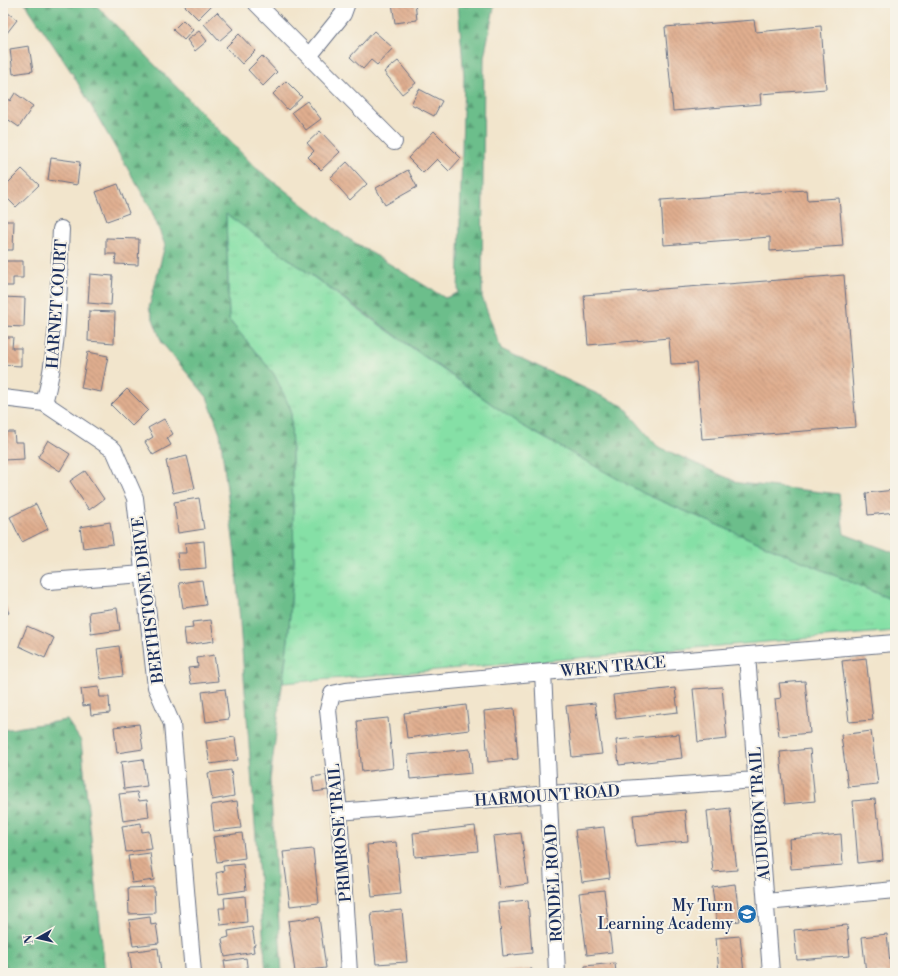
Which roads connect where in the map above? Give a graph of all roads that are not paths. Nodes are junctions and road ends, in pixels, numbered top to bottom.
1 (256, 3) edge
2 (347, 3) edge
3 (309, 56) junction
4 (394, 142) dead end
5 (61, 229) dead end
6 (3, 398) edge
7 (44, 403) junction
8 (144, 574) junction
9 (49, 581) dead end
10 (895, 646) edge
11 (747, 655) junction
12 (543, 672) junction
13 (332, 694) joint
14 (756, 780) junction
15 (549, 794) junction
16 (338, 812) junction
17 (895, 890) edge
18 (766, 902) junction
19 (192, 973) edge
20 (349, 973) edge
21 (557, 973) edge
22 (771, 973) edge

1 - 3 street
2 - 3 street
3 - 4 street
5 - 7 street, HARNET COURT
6 - 7 street, BERTHSTONE DRIVE
7 - 8 street, BERTHSTONE DRIVE
8 - 9 street
8 - 19 street, BERTHSTONE DRIVE
10 - 11 street, WREN TRACE
11 - 12 street, WREN TRACE
11 - 14 street, AUDUBON TRAIL
12 - 13 street, WREN TRACE
12 - 15 street, RONDEL ROAD
13 - 16 street, PRIMROSE TRAIL
14 - 15 street, HARMOUNT ROAD
14 - 18 street, AUDUBON TRAIL
15 - 16 street, HARMOUNT ROAD
15 - 21 street, RONDEL ROAD
16 - 20 street, PRIMROSE TRAIL
17 - 18 street
18 - 22 street, AUDUBON TRAIL

